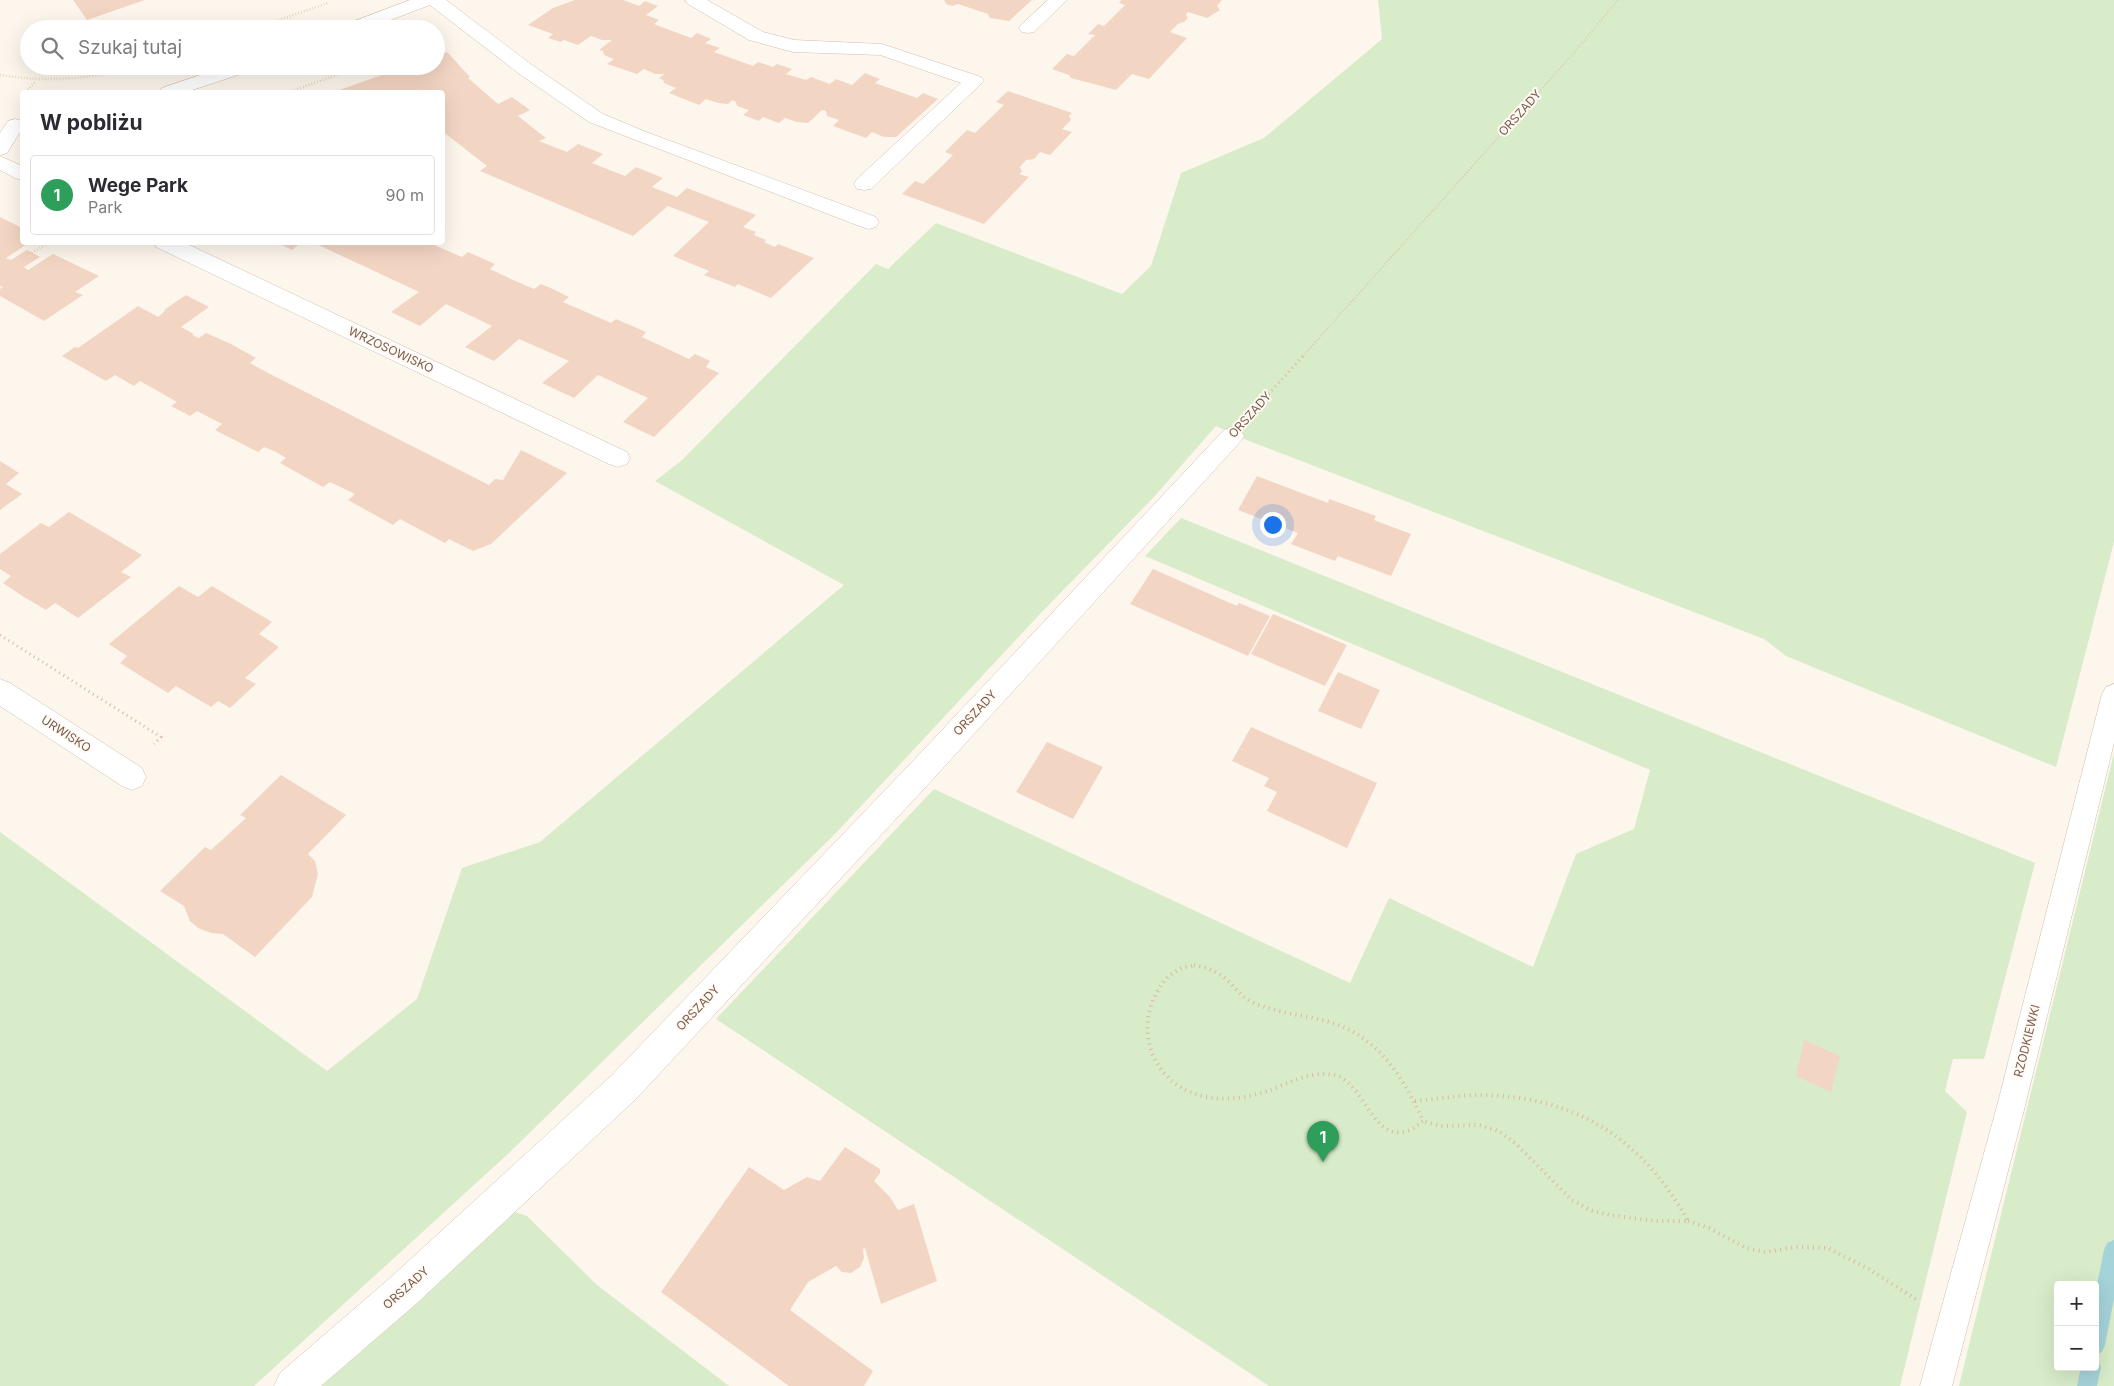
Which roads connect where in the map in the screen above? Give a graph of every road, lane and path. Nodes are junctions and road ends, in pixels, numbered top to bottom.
1 (336, 0) edge
2 (426, 0) edge
3 (436, 0) edge
4 (694, 0) edge
5 (1058, 0) edge
6 (1618, 0) edge
7 (279, 20) edge
8 (374, 20) edge
9 (1028, 28) dead end
10 (0, 75) edge
11 (100, 75) edge
12 (219, 75) edge
13 (337, 75) edge
14 (36, 80) junction
15 (28, 90) edge
16 (175, 90) edge
17 (295, 90) edge
18 (13, 124) edge
19 (0, 149) edge
20 (0, 162) edge
21 (20, 173) edge
22 (864, 184) dead end
23 (869, 222) dead end
24 (45, 245) edge
25 (170, 245) edge
26 (32, 253) dead end
27 (1232, 436) joint
28 (618, 458) dead end
29 (0, 691) edge
30 (2114, 694) edge
31 (132, 777) dead end
32 (1415, 1101) junction
33 (1423, 1121) junction
34 (1688, 1221) junction
35 (1953, 1323) junction
36 (293, 1386) edge
37 (1936, 1386) edge

1 - 7 path
2 - 8 street
3 - 23 street
4 - 22 street
5 - 9 street
6 - 27 path, ORSZADY
10 - 14 path
11 - 14 path
12 - 16 street
13 - 17 path
14 - 15 path
18 - 19 street
20 - 21 street
24 - 26 path
25 - 28 street, WRZOSOWISKO
27 - 36 street, ORSZADY
29 - 31 street, URWISKO
30 - 35 lane, RZODKIEWKI
32 - 33 path
32 - 33 path
32 - 34 path
33 - 34 path
34 - 35 path
35 - 37 lane, RZODKIEWKI

